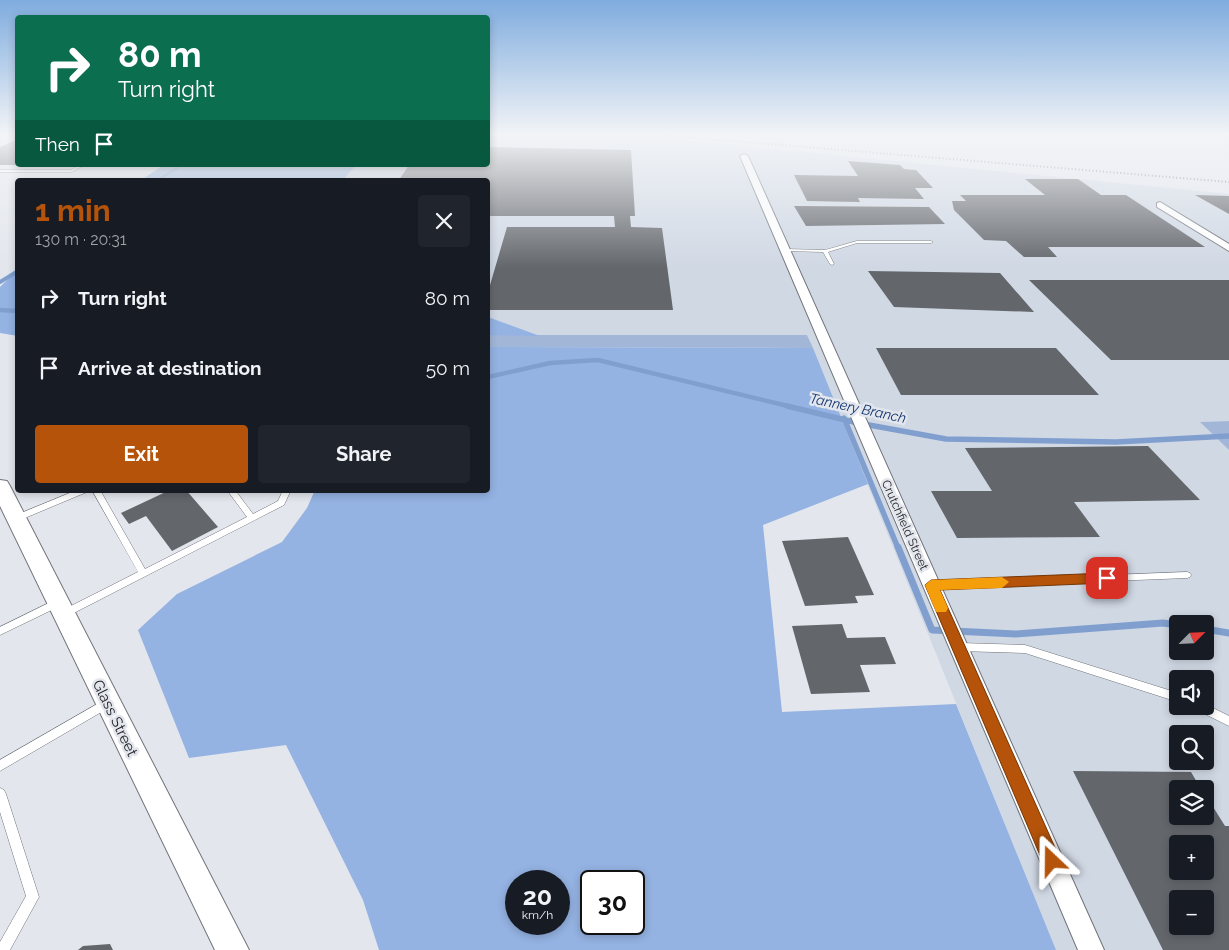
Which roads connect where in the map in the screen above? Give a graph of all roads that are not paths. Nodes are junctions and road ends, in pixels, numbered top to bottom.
1 (754, 179) edge
2 (1160, 205) dead end
3 (931, 242) dead end
4 (1229, 248) edge
5 (785, 250) junction
6 (825, 251) junction
7 (832, 264) dead end
8 (69, 493) edge
9 (98, 493) edge
10 (233, 493) edge
11 (286, 493) edge
12 (7, 505) edge
13 (252, 518) junction
14 (143, 574) junction
15 (1187, 575) dead end
16 (931, 585) junction
17 (61, 608) junction
18 (0, 631) edge
19 (958, 646) junction
20 (1169, 695) edge
21 (107, 704) junction
22 (1214, 714) edge
23 (1229, 721) edge
24 (0, 766) edge
25 (0, 794) edge
26 (3, 950) edge
27 (232, 950) edge
28 (1091, 950) edge

1 - 5 street, Crutchfield Street
2 - 4 street
3 - 6 lane
5 - 6 lane
5 - 16 street, Crutchfield Street
6 - 7 lane
8 - 12 lane
9 - 14 lane
10 - 13 lane
11 - 13 lane
12 - 17 street, Glass Street
13 - 14 lane
14 - 17 lane
15 - 16 lane
16 - 19 street, Crutchfield Street
17 - 18 lane
17 - 21 street, Glass Street
19 - 20 lane
19 - 28 street, Crutchfield Street
21 - 24 lane
21 - 27 street, Glass Street
22 - 23 lane
25 - 26 lane

